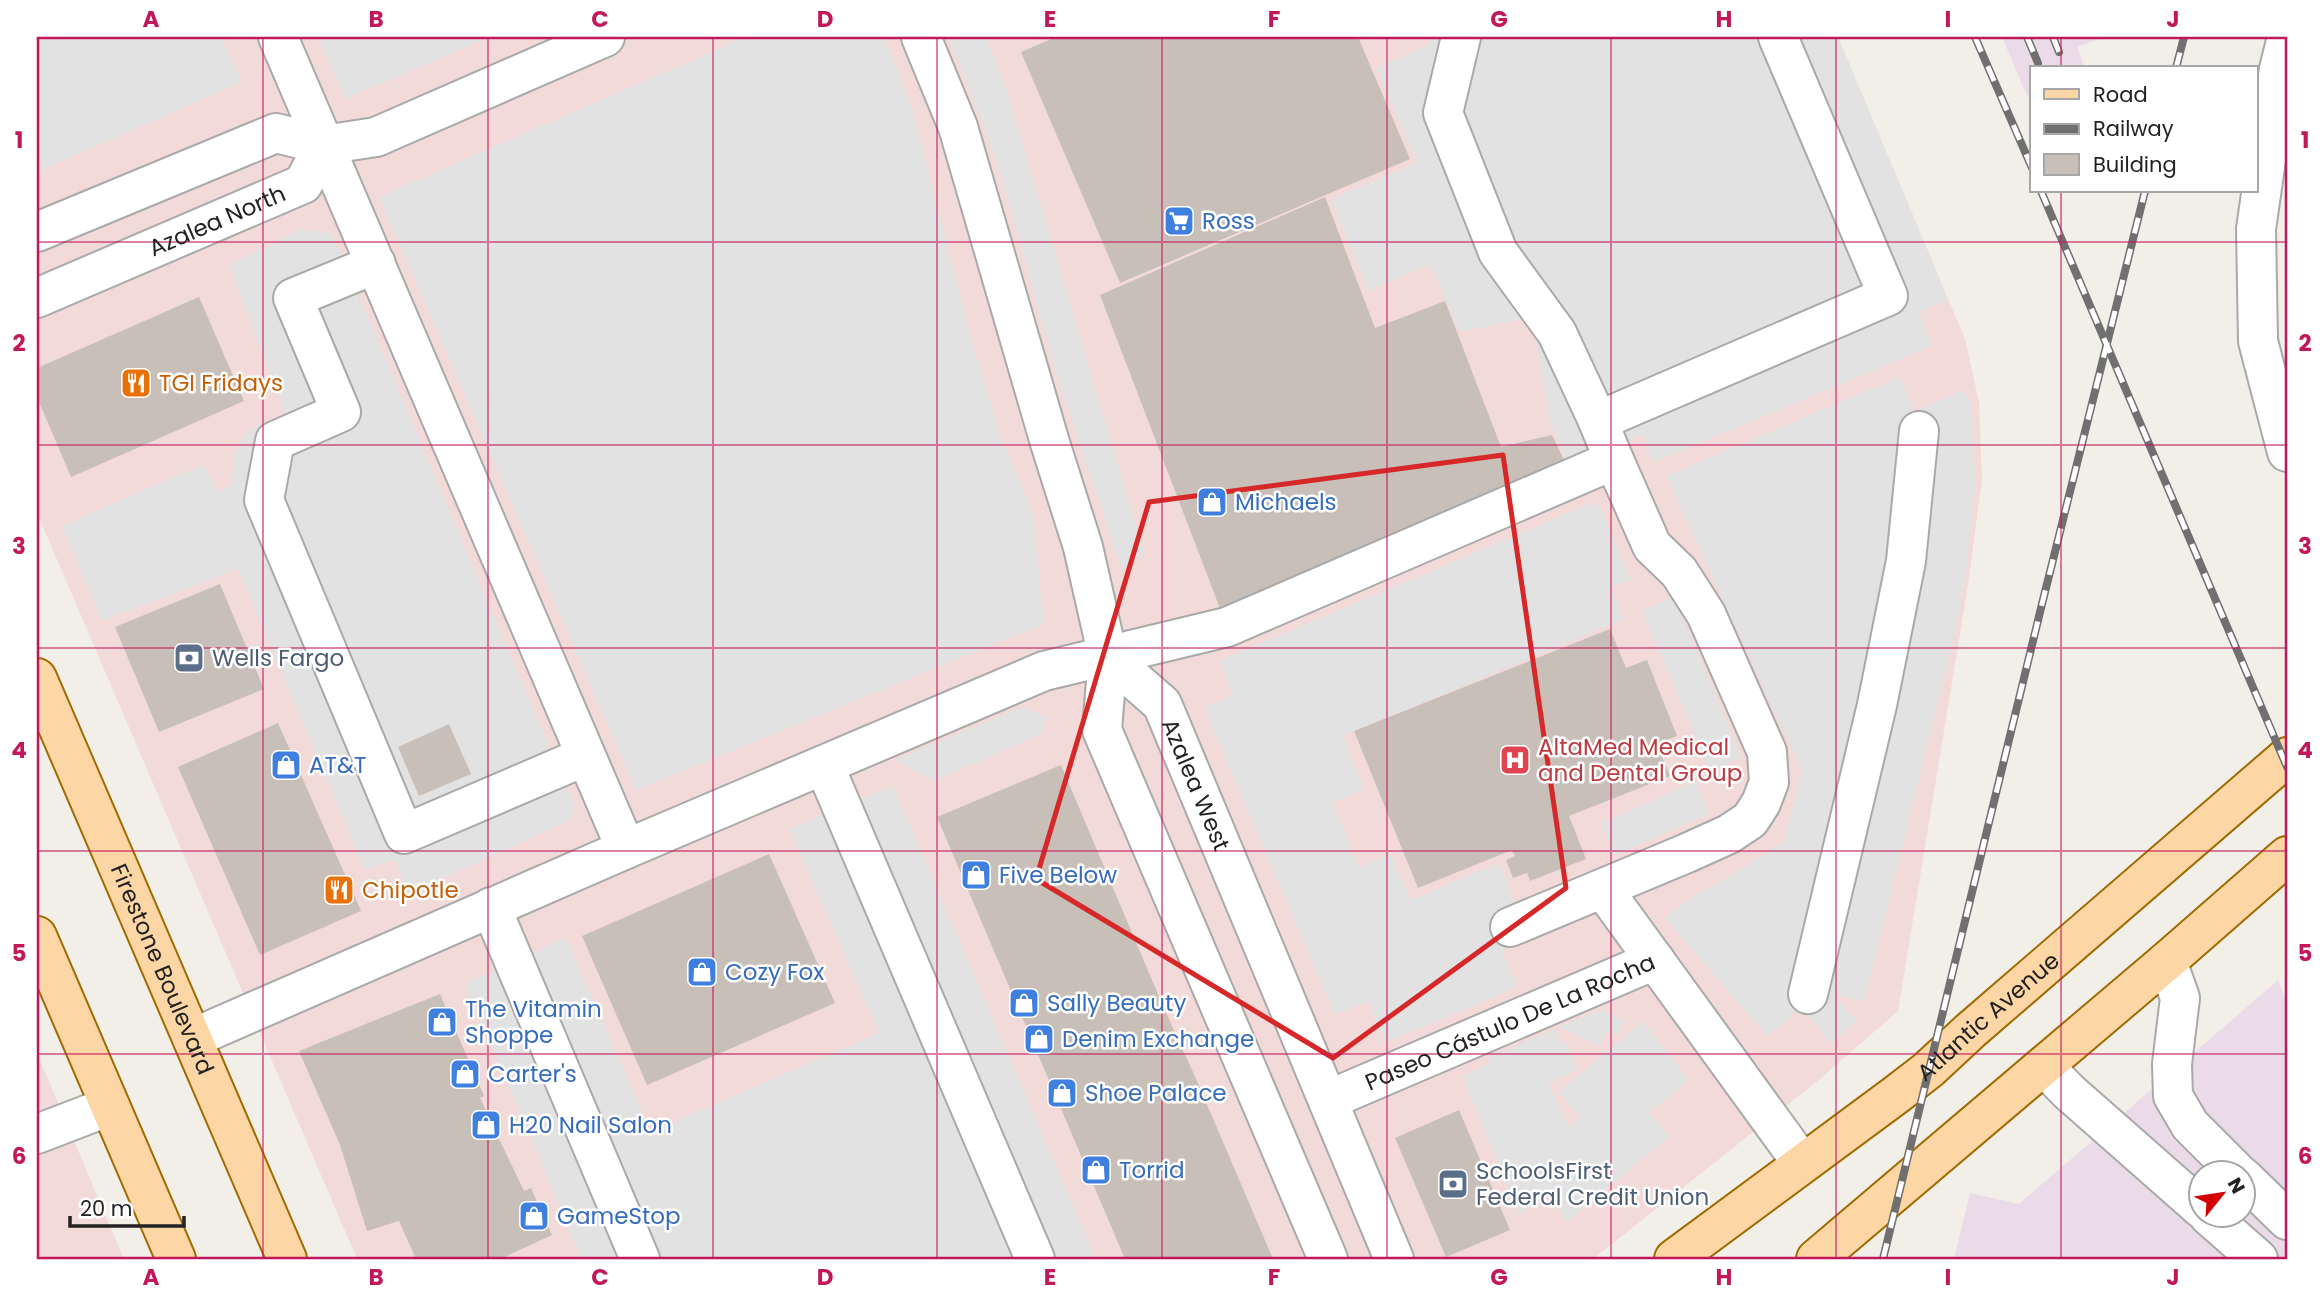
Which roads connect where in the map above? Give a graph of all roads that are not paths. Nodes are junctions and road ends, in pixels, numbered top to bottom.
1 (278, 37) edge
2 (605, 37) edge
3 (921, 37) edge
4 (1461, 37) edge
5 (1778, 37) edge
6 (2287, 37) edge
7 (324, 145) junction
8 (37, 232) edge
9 (376, 264) junction
10 (37, 298) edge
11 (2276, 364) edge
12 (1598, 421) junction
13 (1919, 431) dead end
14 (2287, 452) edge
15 (1614, 460) junction
16 (1108, 657) junction
17 (37, 678) edge
18 (586, 756) junction
19 (2287, 757) edge
20 (824, 765) junction
21 (626, 849) junction
22 (2287, 856) edge
23 (1603, 890) junction
24 (491, 907) junction
25 (1510, 927) dead end
26 (37, 936) edge
27 (1655, 960) junction
28 (2167, 961) junction
29 (1808, 994) dead end
30 (192, 1038) junction
31 (2044, 1066) junction
32 (1328, 1100) junction
33 (110, 1106) junction
34 (37, 1134) edge
35 (2225, 1160) edge
36 (1802, 1163) junction
37 (2258, 1192) edge
38 (2188, 1197) edge
39 (2287, 1220) edge
40 (2225, 1230) edge
41 (176, 1259) edge
42 (287, 1259) edge
43 (640, 1259) edge
44 (1035, 1259) edge
45 (1328, 1259) edge
46 (1394, 1259) edge
47 (1674, 1259) edge
48 (1816, 1259) edge
49 (2258, 1259) edge

1 - 7 street
2 - 7 street
3 - 16 street
4 - 12 street
5 - 12 street
6 - 11 street
7 - 8 street
7 - 9 street
7 - 10 street, Azalea North
9 - 18 street
9 - 18 street
11 - 14 street
12 - 15 street
13 - 29 street
15 - 16 street
15 - 23 street
16 - 20 street
16 - 32 street, Azalea West
16 - 45 street
17 - 30 main road, Firestone Boulevard
18 - 21 street
19 - 36 main road, Atlantic Avenue
20 - 21 street
20 - 44 street
21 - 24 street
22 - 28 main road
23 - 25 street
23 - 27 street
24 - 30 street
24 - 43 street
26 - 33 main road
27 - 32 street, Paseo Cástulo De La Rocha
27 - 36 street, Paseo Cástulo De La Rocha
28 - 31 main road
28 - 35 street
30 - 42 main road, Firestone Boulevard
31 - 38 street
31 - 48 main road
32 - 46 street, Azalea West
33 - 34 street
33 - 41 main road
36 - 47 main road, Atlantic Avenue
37 - 39 street
40 - 49 street

